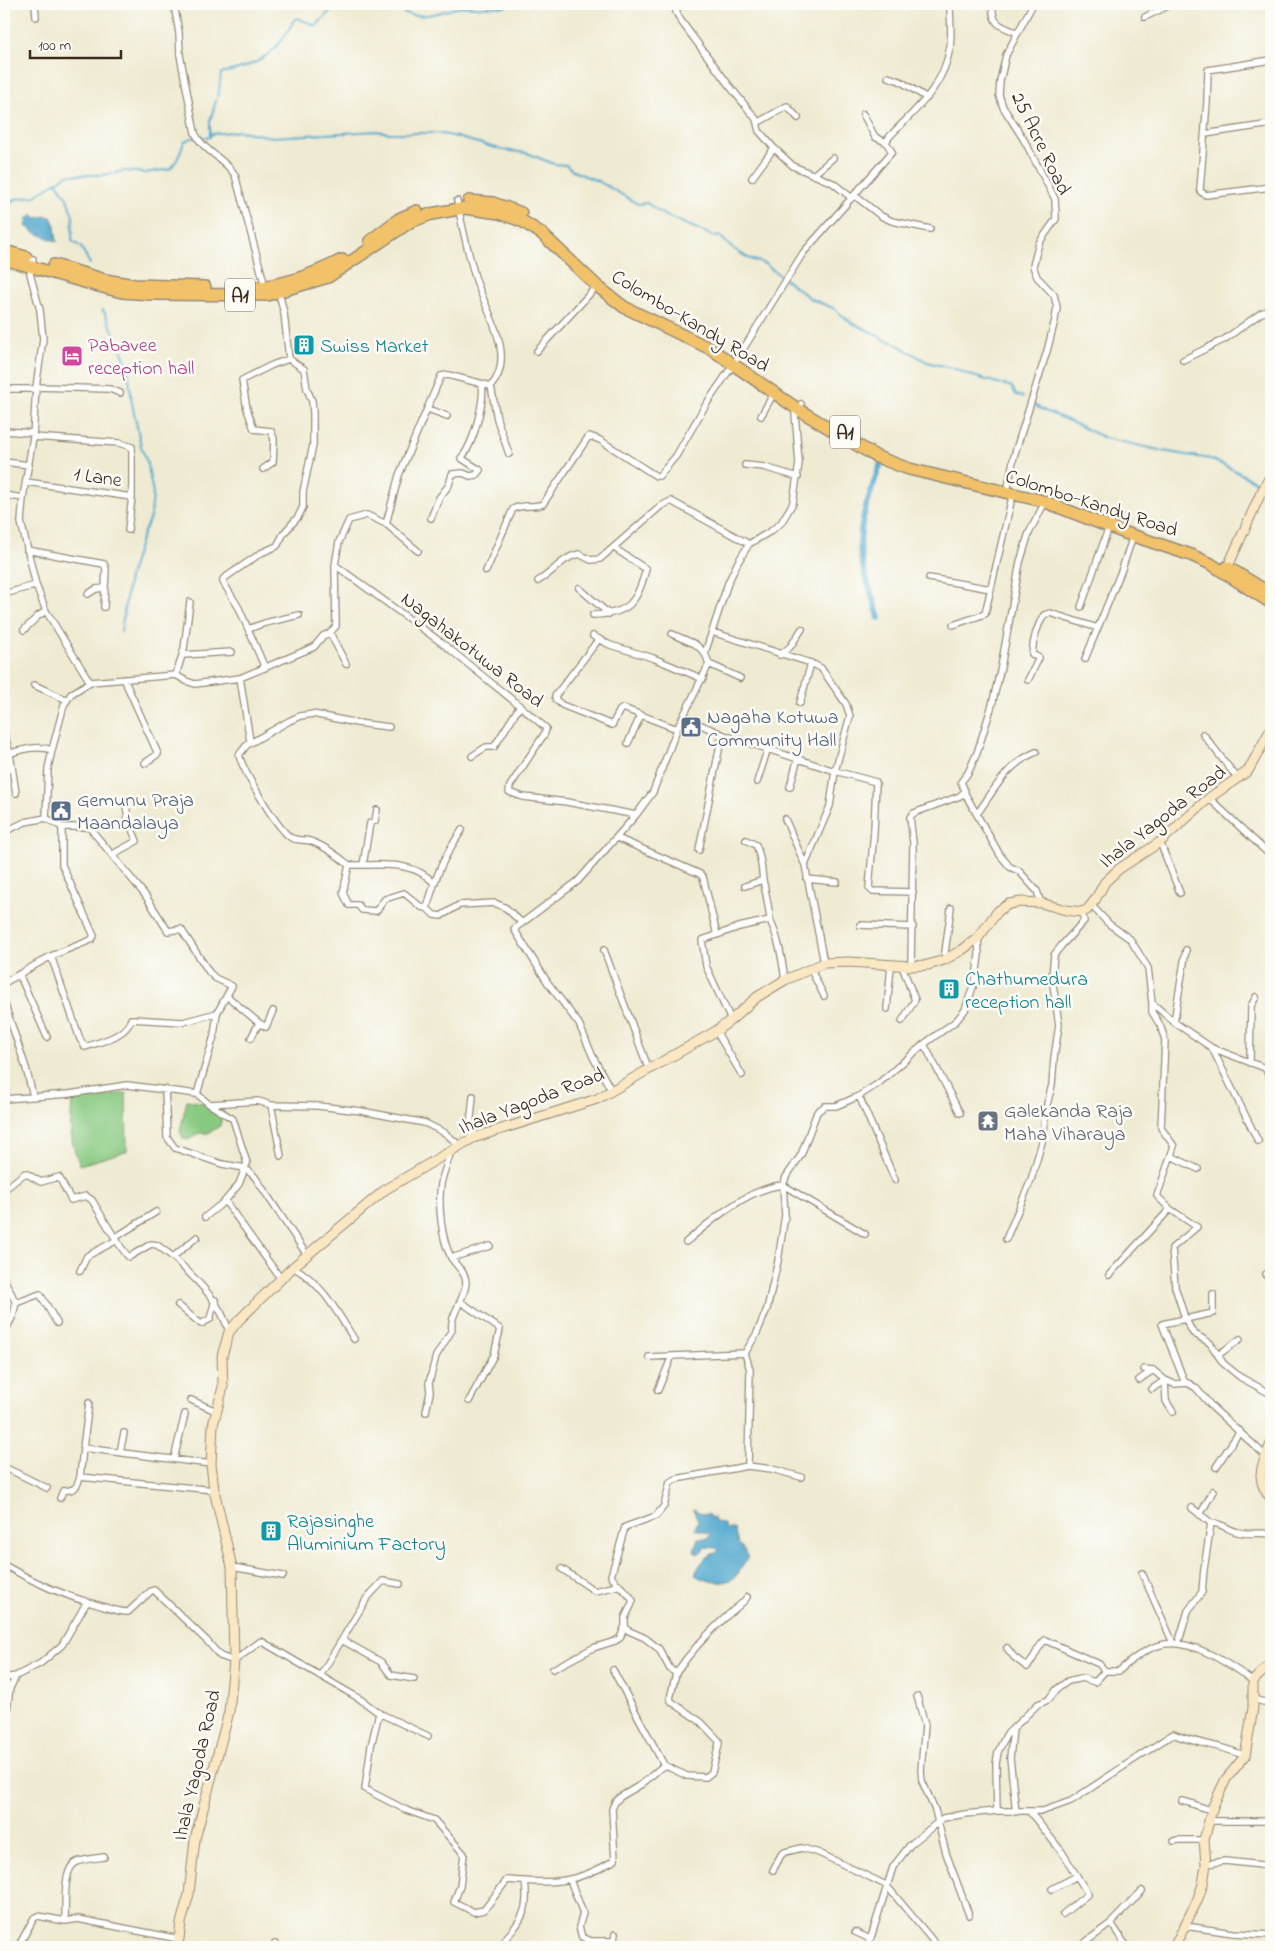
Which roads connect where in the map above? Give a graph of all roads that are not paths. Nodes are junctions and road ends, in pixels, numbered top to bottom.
1 (35, 4) edge
2 (174, 4) edge
3 (678, 4) edge
4 (950, 4) edge
5 (993, 4) edge
6 (1033, 4) edge
7 (1172, 4) edge
8 (36, 17) dead end
9 (1146, 17) dead end
10 (1018, 33) junction
11 (1271, 60) edge
12 (888, 77) dead end
13 (927, 98) junction
14 (863, 114) dead end
15 (798, 118) dead end
16 (757, 123) junction
17 (1271, 124) edge
18 (1204, 134) junction
19 (886, 142) junction
20 (774, 148) junction
21 (834, 158) dead end
22 (813, 175) junction
23 (752, 178) dead end
24 (1271, 187) edge
25 (853, 196) junction
26 (458, 205) junction
27 (930, 229) dead end
28 (4, 251) edge
29 (4, 259) edge
30 (32, 262) junction
31 (597, 286) junction
32 (266, 291) junction
33 (279, 293) junction
34 (1271, 310) edge
35 (537, 351) dead end
36 (289, 359) junction
37 (1183, 360) dead end
38 (735, 362) junction
39 (482, 384) junction
40 (491, 386) junction
41 (36, 388) junction
42 (4, 389) edge
43 (120, 393) dead end
44 (774, 393) junction
45 (799, 406) junction
46 (428, 409) junction
47 (447, 416) dead end
48 (761, 416) dead end
49 (4, 432) edge
50 (33, 435) junction
51 (509, 454) dead end
52 (4, 462) edge
53 (745, 464) dead end
54 (29, 465) junction
55 (263, 469) dead end
56 (798, 476) junction
57 (1270, 477) edge
58 (26, 482) junction
59 (1009, 491) junction
60 (4, 495) edge
61 (132, 497) junction
62 (23, 498) junction
63 (1045, 502) junction
64 (431, 518) dead end
65 (386, 524) junction
66 (1110, 524) junction
67 (128, 530) dead end
68 (1133, 536) junction
69 (749, 544) junction
70 (614, 548) junction
71 (27, 550) junction
72 (418, 551) dead end
73 (335, 566) junction
74 (1226, 570) junction
75 (486, 571) dead end
76 (929, 578) dead end
77 (538, 581) dead end
78 (36, 585) junction
79 (104, 588) junction
80 (579, 588) dead end
81 (991, 590) junction
82 (4, 594) edge
83 (88, 594) dead end
84 (1271, 594) edge
85 (190, 602) dead end
86 (1271, 603) edge
87 (104, 607) dead end
88 (1081, 608) dead end
89 (46, 611) junction
90 (609, 614) junction
91 (299, 615) dead end
92 (593, 615) dead end
93 (954, 626) dead end
94 (1098, 628) junction
95 (248, 629) junction
96 (802, 629) dead end
97 (24, 630) dead end
98 (712, 632) junction
99 (330, 633) junction
100 (672, 634) dead end
101 (593, 636) dead end
102 (600, 639) junction
103 (232, 652) dead end
104 (705, 653) junction
105 (780, 654) junction
106 (182, 655) junction
107 (1085, 659) dead end
108 (811, 663) junction
109 (346, 664) dead end
110 (709, 664) junction
111 (265, 668) junction
112 (176, 675) junction
113 (240, 678) junction
114 (740, 678) dead end
115 (124, 679) junction
116 (703, 679) junction
117 (1028, 680) dead end
118 (90, 682) junction
119 (34, 685) dead end
120 (67, 700) junction
121 (800, 702) dead end
122 (520, 706) junction
123 (641, 715) junction
124 (683, 717) junction
125 (389, 727) dead end
126 (677, 729) junction
127 (1271, 729) edge
128 (4, 733) edge
129 (1203, 734) dead end
130 (724, 735) junction
131 (628, 743) dead end
132 (247, 745) junction
133 (768, 748) junction
134 (52, 750) junction
135 (1036, 752) dead end
136 (7, 754) edge
137 (472, 756) dead end
138 (798, 758) junction
139 (145, 763) dead end
140 (835, 771) junction
141 (1238, 778) junction
142 (757, 782) dead end
143 (790, 787) dead end
144 (964, 792) junction
145 (16, 793) dead end
146 (1208, 798) junction
147 (126, 804) dead end
148 (377, 810) dead end
149 (977, 814) junction
150 (636, 815) junction
151 (46, 818) junction
152 (785, 819) dead end
153 (62, 827) junction
154 (462, 830) dead end
155 (4, 832) edge
156 (617, 838) junction
157 (746, 840) dead end
158 (1160, 842) junction
159 (699, 850) dead end
160 (113, 854) junction
161 (1271, 856) edge
162 (349, 864) junction
163 (363, 865) junction
164 (805, 865) junction
165 (807, 879) junction
166 (764, 880) junction
167 (837, 882) dead end
168 (434, 883) junction
169 (745, 886) dead end
170 (913, 892) junction
171 (1180, 893) dead end
172 (1041, 903) junction
173 (1091, 905) junction
174 (427, 908) junction
175 (951, 908) dead end
176 (1082, 912) junction
177 (770, 920) junction
178 (521, 922) junction
179 (860, 925) dead end
180 (913, 927) junction
181 (717, 936) junction
182 (978, 938) junction
183 (604, 950) dead end
184 (1186, 950) dead end
185 (51, 956) junction
186 (944, 960) junction
187 (824, 963) junction
188 (891, 966) junction
189 (907, 966) junction
190 (811, 970) junction
191 (19, 974) junction
192 (785, 980) junction
193 (4, 983) edge
194 (227, 996) junction
195 (824, 996) dead end
196 (1256, 997) dead end
197 (4, 1002) edge
198 (1152, 1003) junction
199 (887, 1009) dead end
200 (273, 1010) dead end
201 (217, 1013) junction
202 (731, 1020) junction
203 (902, 1021) dead end
204 (1174, 1022) junction
205 (259, 1023) junction
206 (716, 1031) junction
207 (48, 1037) dead end
208 (250, 1038) dead end
209 (924, 1044) junction
210 (1212, 1048) junction
211 (1250, 1063) junction
212 (649, 1070) junction
213 (742, 1075) dead end
214 (1271, 1079) edge
215 (165, 1089) junction
216 (611, 1090) junction
217 (197, 1094) junction
218 (33, 1096) junction
219 (474, 1096) dead end
220 (859, 1096) junction
221 (4, 1099) edge
222 (209, 1104) junction
223 (271, 1105) junction
224 (960, 1113) dead end
225 (473, 1138) junction
226 (1258, 1141) dead end
227 (455, 1148) junction
228 (281, 1156) dead end
229 (1171, 1156) junction
230 (245, 1168) junction
231 (1198, 1169) dead end
232 (895, 1180) dead end
233 (783, 1185) junction
234 (4, 1190) edge
235 (225, 1201) junction
236 (1170, 1209) junction
237 (156, 1212) dead end
238 (205, 1217) dead end
239 (865, 1234) dead end
240 (198, 1237) dead end
241 (116, 1239) junction
242 (1006, 1239) dead end
243 (686, 1242) dead end
244 (490, 1246) dead end
245 (307, 1255) junction
246 (173, 1257) junction
247 (451, 1258) junction
248 (293, 1267) junction
249 (80, 1271) dead end
250 (1266, 1274) dead end
251 (1109, 1275) dead end
252 (4, 1279) edge
253 (281, 1279) junction
254 (1271, 1284) edge
255 (1212, 1294) dead end
256 (215, 1300) junction
257 (462, 1302) junction
258 (16, 1304) junction
259 (178, 1305) dead end
260 (1185, 1318) junction
261 (57, 1323) dead end
262 (6, 1329) dead end
263 (230, 1332) junction
264 (354, 1339) dead end
265 (1240, 1339) dead end
266 (745, 1353) junction
267 (1218, 1355) junction
268 (672, 1356) junction
269 (649, 1357) dead end
270 (1144, 1369) dead end
271 (1153, 1370) junction
272 (1139, 1380) dead end
273 (1165, 1380) junction
274 (1185, 1383) junction
275 (1152, 1388) dead end
276 (658, 1390) dead end
277 (1271, 1394) edge
278 (191, 1400) dead end
279 (468, 1401) dead end
280 (89, 1403) dead end
281 (216, 1411) junction
282 (426, 1412) dead end
283 (1173, 1412) dead end
284 (184, 1414) dead end
285 (1240, 1431) junction
286 (124, 1433) dead end
287 (1271, 1444) edge
288 (84, 1448) junction
289 (120, 1452) junction
290 (1269, 1457) edge
291 (174, 1459) junction
292 (211, 1464) junction
293 (748, 1466) junction
294 (4, 1467) edge
295 (1216, 1467) dead end
296 (802, 1476) dead end
297 (80, 1477) junction
298 (47, 1488) dead end
299 (214, 1490) junction
300 (1213, 1492) dead end
301 (60, 1498) dead end
302 (1271, 1498) edge
303 (1192, 1508) dead end
304 (1200, 1514) junction
305 (1211, 1523) junction
306 (1271, 1534) edge
307 (4, 1565) edge
308 (232, 1567) junction
309 (562, 1569) dead end
310 (1142, 1572) dead end
311 (283, 1576) dead end
312 (400, 1584) dead end
313 (617, 1586) junction
314 (747, 1597) dead end
315 (87, 1602) junction
316 (625, 1626) junction
317 (342, 1640) junction
318 (1176, 1643) junction
319 (1006, 1648) dead end
320 (234, 1661) junction
321 (1271, 1663) edge
322 (553, 1668) dead end
323 (613, 1670) dead end
324 (1105, 1670) junction
325 (676, 1673) junction
326 (16, 1676) junction
327 (320, 1676) junction
328 (4, 1678) edge
329 (414, 1679) dead end
330 (1253, 1681) junction
331 (917, 1696) dead end
332 (1253, 1699) junction
333 (1271, 1704) edge
334 (379, 1713) junction
335 (1013, 1729) junction
336 (4, 1732) edge
337 (428, 1736) dead end
338 (1245, 1756) junction
339 (664, 1765) junction
340 (1182, 1801) dead end
341 (1212, 1810) junction
342 (996, 1811) junction
343 (1016, 1812) junction
344 (1030, 1812) junction
345 (939, 1821) junction
346 (1209, 1821) junction
347 (1271, 1821) edge
348 (1204, 1840) junction
349 (1174, 1842) dead end
350 (104, 1857) dead end
351 (1206, 1864) junction
352 (1271, 1866) edge
353 (773, 1870) dead end
354 (1076, 1876) junction
355 (570, 1880) junction
356 (525, 1882) junction
357 (886, 1885) junction
358 (1052, 1889) dead end
359 (1142, 1891) dead end
360 (1063, 1914) dead end
361 (969, 1915) dead end
362 (65, 1921) junction
363 (1111, 1923) junction
364 (1186, 1926) junction
365 (855, 1932) dead end
366 (615, 1934) dead end
367 (1271, 1936) edge
368 (870, 1939) junction
369 (180, 1943) edge
370 (613, 1944) edge
371 (18, 1947) edge
372 (501, 1947) edge
373 (868, 1947) edge
374 (938, 1947) edge
375 (1083, 1947) edge
376 (1127, 1947) edge
377 (1174, 1947) edge

1 - 8 street
2 - 32 street
3 - 16 street
4 - 13 street
5 - 10 street
6 - 10 street, 25 Acre Road
7 - 9 street
10 - 59 street, 25 Acre Road
11 - 18 street
12 - 13 street
13 - 19 street
14 - 19 street
15 - 16 street
16 - 20 street
17 - 18 street
18 - 24 street
19 - 25 street
20 - 22 street
20 - 23 street
21 - 22 street
22 - 25 street
25 - 27 street
25 - 38 street
26 - 31 highway, Colombo-Kandy Road / A1
26 - 32 highway, Colombo-Kandy Road / A1
26 - 33 highway, Colombo-Kandy Road / A1
26 - 38 highway, Colombo-Kandy Road / A1
26 - 40 street
28 - 30 highway, Colombo-Kandy Road / A1
29 - 30 highway, Colombo-Kandy Road / A1
30 - 32 highway, Colombo-Kandy Road / A1
30 - 41 street
31 - 35 street
31 - 38 highway, Colombo-Kandy Road / A1
32 - 33 highway, Colombo-Kandy Road / A1
33 - 36 street
34 - 37 street
36 - 55 street
36 - 95 street
38 - 44 highway, Colombo-Kandy Road / A1
38 - 45 highway, Colombo-Kandy Road / A1
38 - 75 street
39 - 40 street
39 - 46 street
39 - 64 street
40 - 51 street
41 - 42 street
41 - 43 street
41 - 50 street
44 - 45 highway, Colombo-Kandy Road / A1
44 - 48 street
45 - 56 street
45 - 59 highway, Colombo-Kandy Road / A1
46 - 47 street
46 - 65 street
49 - 50 street
50 - 54 street
50 - 61 street
52 - 54 street
53 - 56 street
54 - 58 street
56 - 69 street
57 - 74 street
58 - 61 street, 1 Lane
58 - 62 street
59 - 63 highway, Colombo-Kandy Road / A1
59 - 66 highway, Colombo-Kandy Road / A1
59 - 81 street, 25 Acre Road
60 - 62 street
61 - 67 street, 1 Lane
62 - 71 street
63 - 66 highway, Colombo-Kandy Road / A1
63 - 144 street
65 - 72 street
65 - 73 street
66 - 68 highway, Colombo-Kandy Road / A1
66 - 74 highway, Colombo-Kandy Road / A1
66 - 88 street
68 - 74 highway, Colombo-Kandy Road / A1
68 - 94 street
69 - 70 street
69 - 98 street
70 - 77 street
70 - 90 street
71 - 78 street
71 - 79 street
73 - 99 street
73 - 122 street, Nagahakotuwa Road
74 - 84 highway, Colombo-Kandy Road / A1
74 - 86 highway, Colombo-Kandy Road / A1
76 - 81 street
78 - 82 street
78 - 89 street
79 - 83 street
79 - 87 street
80 - 90 street
81 - 93 street, 25 Acre Road
85 - 106 street
89 - 97 street
89 - 118 street
90 - 92 street
91 - 95 street
94 - 107 street
94 - 117 street
95 - 111 street
96 - 105 street
98 - 104 street
98 - 105 street
99 - 109 street
99 - 111 street
100 - 104 street
101 - 102 street
102 - 116 street
102 - 123 street
103 - 106 street
104 - 110 street
105 - 108 street
106 - 112 street
108 - 121 street
108 - 140 street
110 - 114 street
110 - 116 street
111 - 113 street
112 - 113 street
112 - 115 street
113 - 132 street
115 - 118 street
115 - 139 street
116 - 124 street
118 - 120 street
119 - 120 street
120 - 134 street
122 - 137 street
122 - 150 street, Nagahakotuwa Road
123 - 126 street
123 - 131 street
124 - 126 street
124 - 130 street
125 - 132 street
126 - 150 street
127 - 141 street, Ihala Yagoda Road
128 - 136 street
129 - 141 street
130 - 133 street
130 - 159 street
132 - 162 street
133 - 138 street
133 - 142 street
134 - 136 street
134 - 151 street
135 - 149 street
136 - 145 street
138 - 140 street
138 - 143 street
140 - 164 street
140 - 170 street
141 - 146 street, Ihala Yagoda Road
144 - 149 street
144 - 170 street
146 - 158 street, Ihala Yagoda Road
146 - 161 street
147 - 160 street
148 - 163 street
149 - 172 street
150 - 156 street
151 - 153 street
151 - 155 street
152 - 164 street
153 - 160 street
153 - 185 street
154 - 168 street
156 - 178 street
156 - 181 street
157 - 166 street
158 - 171 street
158 - 173 street, Ihala Yagoda Road
160 - 194 street
162 - 163 street
162 - 174 street
163 - 168 street
164 - 165 street
165 - 167 street
165 - 187 street
166 - 169 street
166 - 177 street
168 - 174 street
170 - 180 street
172 - 176 street, Ihala Yagoda Road
172 - 182 street, Ihala Yagoda Road
173 - 176 street, Ihala Yagoda Road
173 - 198 street
174 - 178 street
175 - 186 street
176 - 242 street
177 - 181 street
177 - 192 street
178 - 216 street
179 - 180 street
180 - 189 street
181 - 202 street
182 - 186 street, Ihala Yagoda Road
182 - 209 street
183 - 212 street
184 - 204 street
185 - 191 street
185 - 201 street
186 - 189 street, Ihala Yagoda Road
187 - 188 street, Ihala Yagoda Road
187 - 190 street, Ihala Yagoda Road
188 - 189 street, Ihala Yagoda Road
188 - 199 street
189 - 203 street
190 - 192 street, Ihala Yagoda Road
190 - 195 street
191 - 193 street
191 - 207 street
192 - 202 street, Ihala Yagoda Road
194 - 201 street
194 - 205 street
196 - 211 street
197 - 218 street
198 - 204 street
198 - 229 street
200 - 205 street
201 - 217 street
202 - 206 street, Ihala Yagoda Road
204 - 210 street
205 - 208 street
206 - 212 street, Ihala Yagoda Road
206 - 213 street
209 - 220 street
209 - 224 street
210 - 211 street
210 - 226 street
211 - 214 street
212 - 216 street, Ihala Yagoda Road
215 - 217 street
215 - 218 street
215 - 230 street
216 - 225 street, Ihala Yagoda Road
217 - 222 street
218 - 221 street
219 - 225 street
220 - 232 street
220 - 233 street
222 - 223 street
222 - 230 street
223 - 227 street
223 - 228 street
225 - 227 street, Ihala Yagoda Road
227 - 245 street, Ihala Yagoda Road
227 - 247 street
229 - 231 street
229 - 236 street
230 - 235 street
230 - 245 street
233 - 239 street
233 - 243 street
233 - 266 street
234 - 241 street
235 - 238 street
235 - 253 street
236 - 251 street
236 - 260 street
237 - 241 street
240 - 246 street
241 - 246 street
241 - 249 street
244 - 247 street
245 - 248 street, Ihala Yagoda Road
246 - 256 street
247 - 257 street
248 - 253 street, Ihala Yagoda Road
248 - 264 street
250 - 254 street
252 - 258 street
253 - 263 street, Ihala Yagoda Road
255 - 260 street
256 - 259 street
256 - 263 street
257 - 279 street
257 - 282 street
258 - 261 street
258 - 262 street
260 - 267 street
260 - 274 street
263 - 281 street, Ihala Yagoda Road
265 - 267 street
266 - 268 street
266 - 293 street
267 - 277 street
268 - 269 street
268 - 276 street
270 - 271 street
271 - 272 street
271 - 273 street
273 - 274 street
273 - 275 street
273 - 283 street
274 - 285 street
278 - 281 street
280 - 288 street
281 - 292 street, Ihala Yagoda Road
284 - 291 street
285 - 290 street
285 - 295 street
286 - 289 street
287 - 290 street
288 - 289 street
288 - 297 street
289 - 291 street
290 - 302 street
291 - 292 street
292 - 299 street, Ihala Yagoda Road
293 - 296 street
293 - 313 street
294 - 298 street
297 - 299 street
297 - 301 street
299 - 308 street, Ihala Yagoda Road
300 - 304 street
303 - 304 street
304 - 305 street
305 - 306 street
305 - 318 street
307 - 315 street
308 - 311 street
308 - 320 street, Ihala Yagoda Road
309 - 313 street
310 - 318 street
312 - 317 street
313 - 316 street
314 - 325 street
315 - 320 street
315 - 326 street
316 - 322 street
316 - 325 street
317 - 327 street
317 - 329 street
318 - 324 street
318 - 330 street
319 - 324 street
320 - 327 street
320 - 369 street, Ihala Yagoda Road
321 - 330 street
323 - 339 street
324 - 335 street
325 - 339 street
326 - 328 street
326 - 336 street
327 - 334 street
330 - 332 street
331 - 345 street
332 - 333 street
332 - 338 street
334 - 337 street
334 - 356 street
335 - 342 street
335 - 343 street
338 - 341 street
338 - 344 street
339 - 355 street
340 - 341 street
341 - 346 street
342 - 343 street
342 - 345 street
343 - 344 street
344 - 354 street
345 - 357 street
345 - 361 street
346 - 347 street
346 - 348 street
348 - 349 street
348 - 351 street
350 - 362 street
351 - 352 street
351 - 364 street
353 - 357 street
354 - 358 street
354 - 360 street
355 - 356 street
355 - 370 street
356 - 372 street
357 - 368 street
357 - 374 street
359 - 363 street
362 - 369 street
362 - 371 street
363 - 375 street
363 - 376 street
364 - 367 street
364 - 377 street
365 - 368 street
366 - 370 street
368 - 373 street

